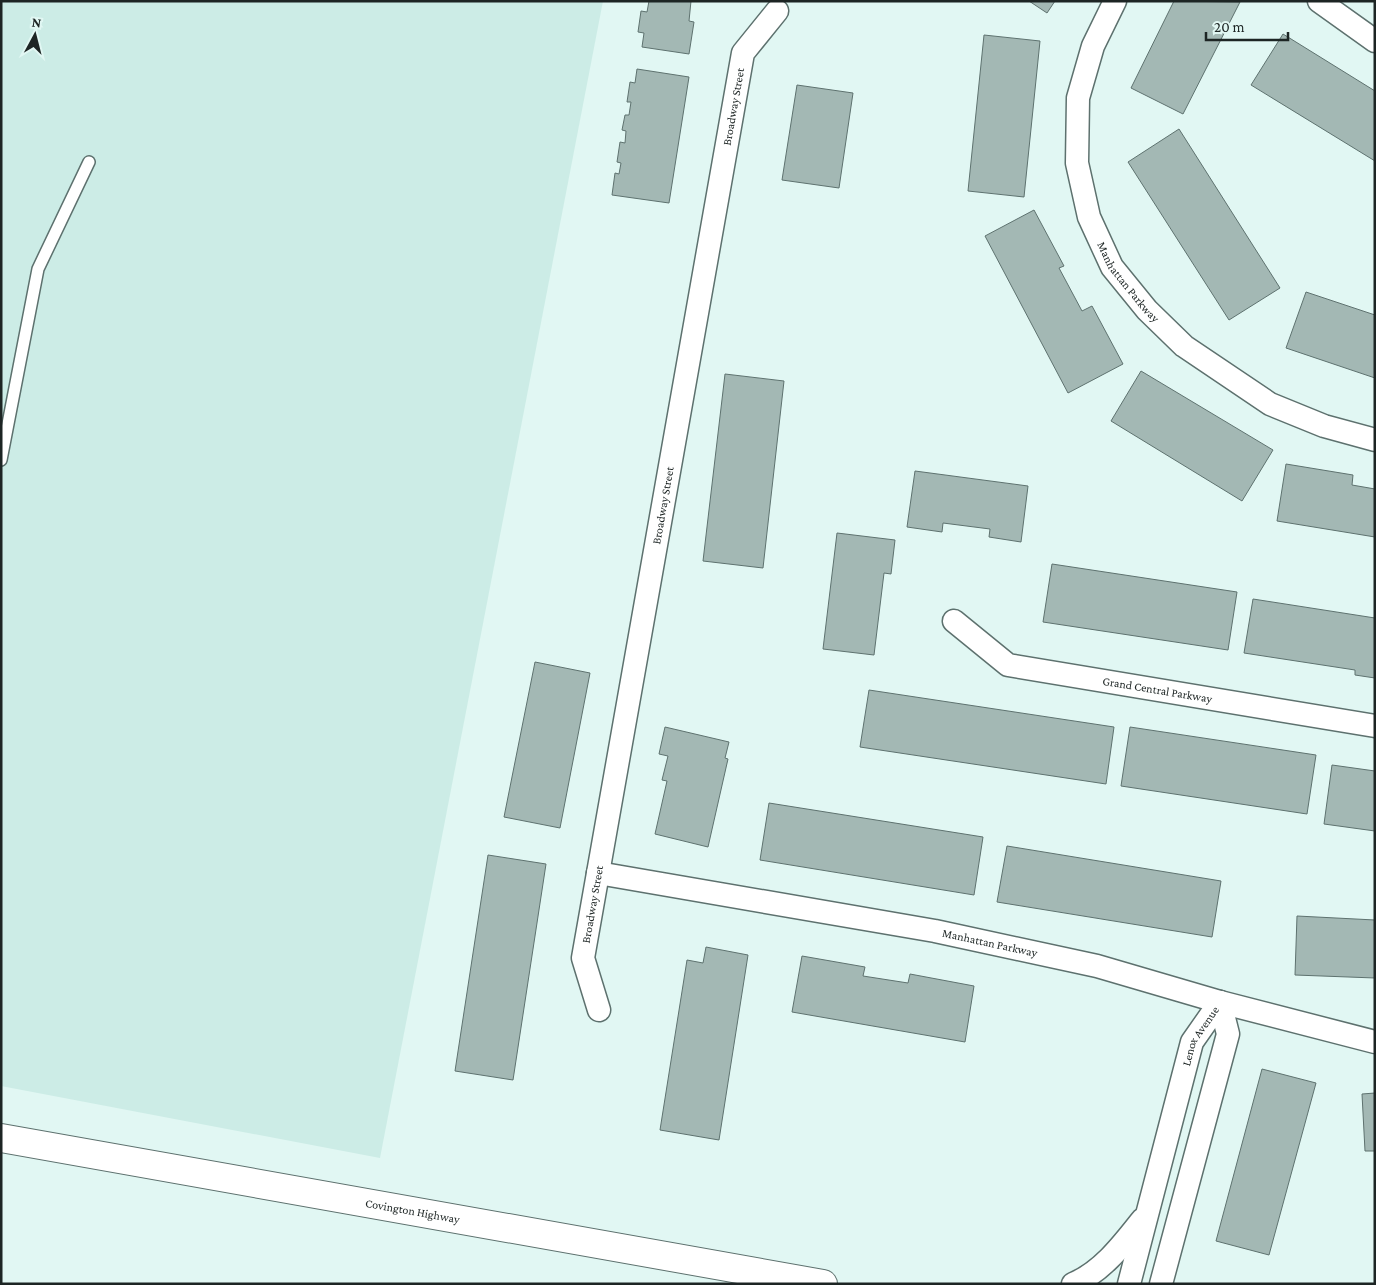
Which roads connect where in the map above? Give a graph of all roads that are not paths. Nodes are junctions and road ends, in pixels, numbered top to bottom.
1 (1115, 1) edge
2 (1320, 1) edge
3 (777, 10) dead end
4 (1375, 41) edge
5 (89, 162) dead end
6 (1375, 440) edge
7 (1, 460) edge
8 (954, 621) dead end
9 (1375, 726) edge
10 (598, 873) junction
11 (1220, 1002) junction
12 (599, 1010) dead end
13 (1375, 1042) edge
14 (1, 1138) edge
15 (1147, 1213) junction
16 (1167, 1259) junction
17 (795, 1281) edge
18 (823, 1284) edge
19 (1073, 1284) edge
20 (1129, 1284) edge
21 (1161, 1284) edge
22 (1171, 1284) edge

1 - 6 street, Manhattan Parkway
2 - 4 street
3 - 10 street, Broadway Street
5 - 7 lane
8 - 9 street, Grand Central Parkway
10 - 11 street, Manhattan Parkway
10 - 12 street, Broadway Street
11 - 13 street, Manhattan Parkway
11 - 15 street, Lenox Avenue
11 - 16 street, Lenox Avenue
14 - 17 main road, Covington Highway
15 - 19 street, Lenox Avenue
15 - 20 street, Lenox Avenue
16 - 21 street, Lenox Avenue
16 - 22 street, Lenox Avenue
17 - 18 main road, Covington Highway

